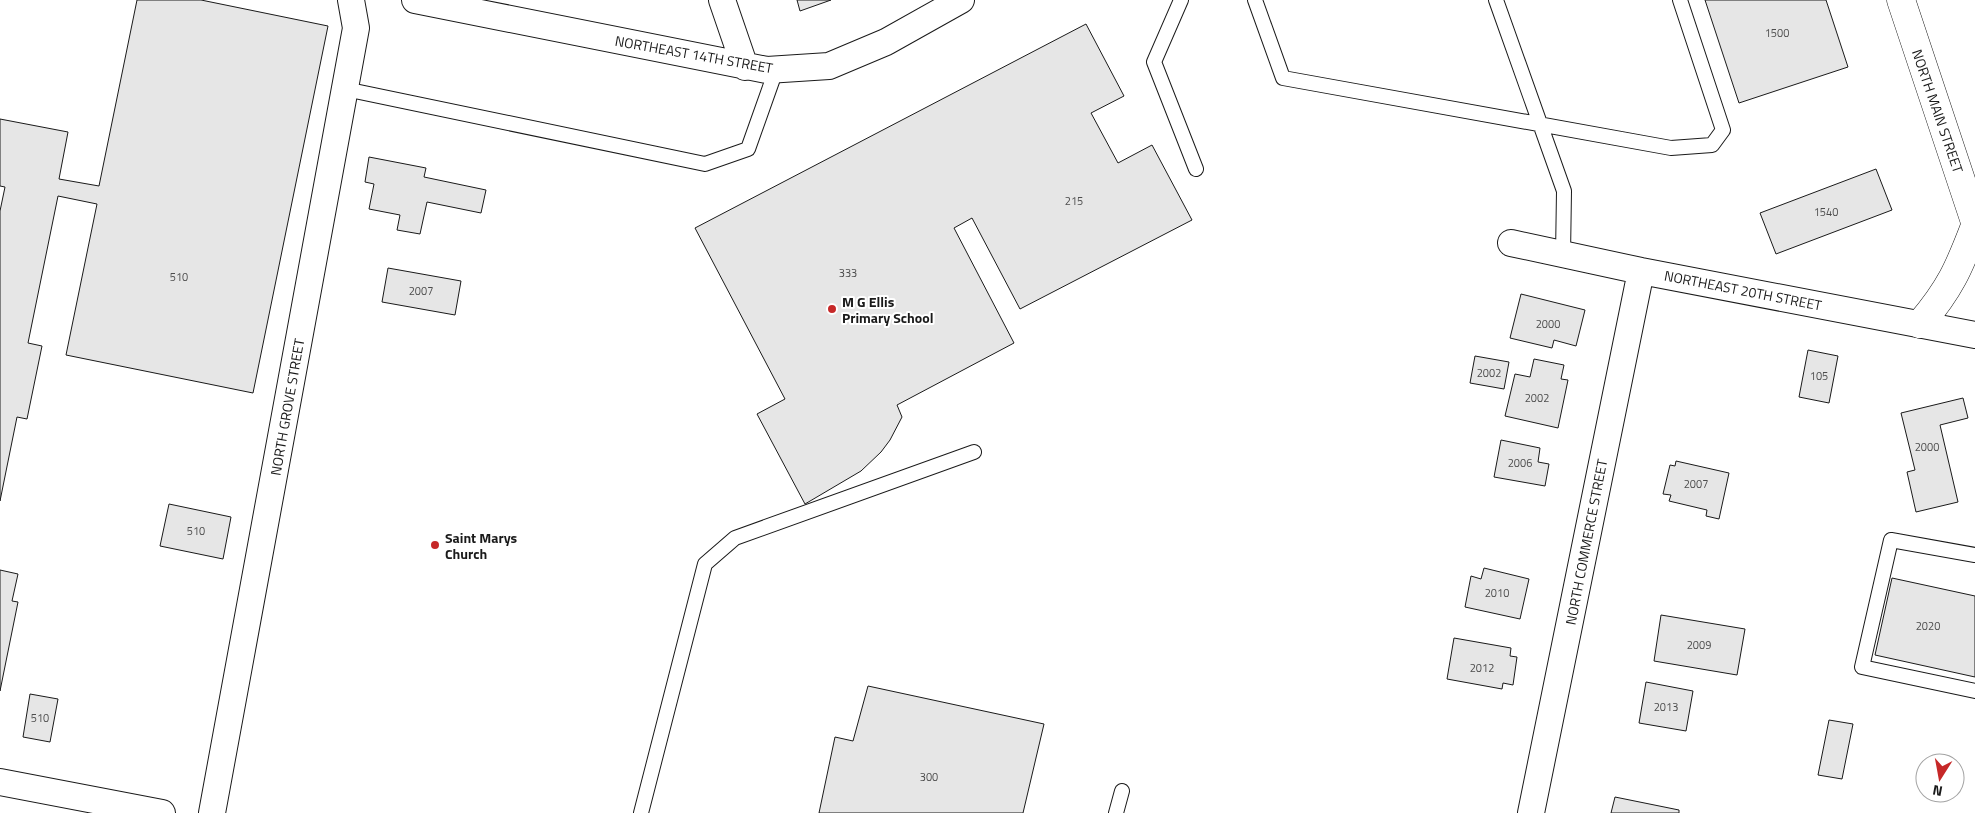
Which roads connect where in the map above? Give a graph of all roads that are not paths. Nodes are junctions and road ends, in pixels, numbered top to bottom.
1 (351, 0) edge
2 (415, 0) edge
3 (722, 0) edge
4 (960, 0) edge
5 (1180, 0) edge
6 (1255, 0) edge
7 (1496, 0) edge
8 (1680, 0) edge
9 (1901, 0) edge
10 (745, 66) junction
11 (776, 70) junction
12 (345, 89) junction
13 (1541, 126) junction
14 (1196, 169) dead end
15 (1975, 224) edge
16 (1511, 243) dead end
17 (1563, 255) junction
18 (1641, 271) junction
19 (1920, 324) junction
20 (1975, 335) edge
21 (974, 452) dead end
22 (1975, 555) edge
23 (1975, 691) edge
24 (0, 782) edge
25 (1122, 792) dead end
26 (162, 813) edge
27 (212, 813) edge
28 (641, 813) edge
29 (1116, 813) edge
30 (1531, 813) edge

1 - 12 street, NORTH GROVE STREET
2 - 10 street, NORTHEAST 14TH STREET
3 - 10 street
4 - 11 street, NORTHEAST 14TH STREET
5 - 14 lane
6 - 13 lane
7 - 13 lane
8 - 13 lane
9 - 15 main road, NORTH MAIN STREET
10 - 11 street, NORTHEAST 14TH STREET
11 - 12 lane
12 - 27 street, NORTH GROVE STREET
13 - 17 lane
15 - 19 main road
16 - 17 street, NORTHEAST 20TH STREET
17 - 18 street, NORTHEAST 20TH STREET
18 - 19 street, NORTHEAST 20TH STREET
18 - 30 street, NORTH COMMERCE STREET
19 - 20 street, NORTHEAST 20TH STREET
21 - 28 lane
22 - 23 lane
24 - 26 street
25 - 29 lane

